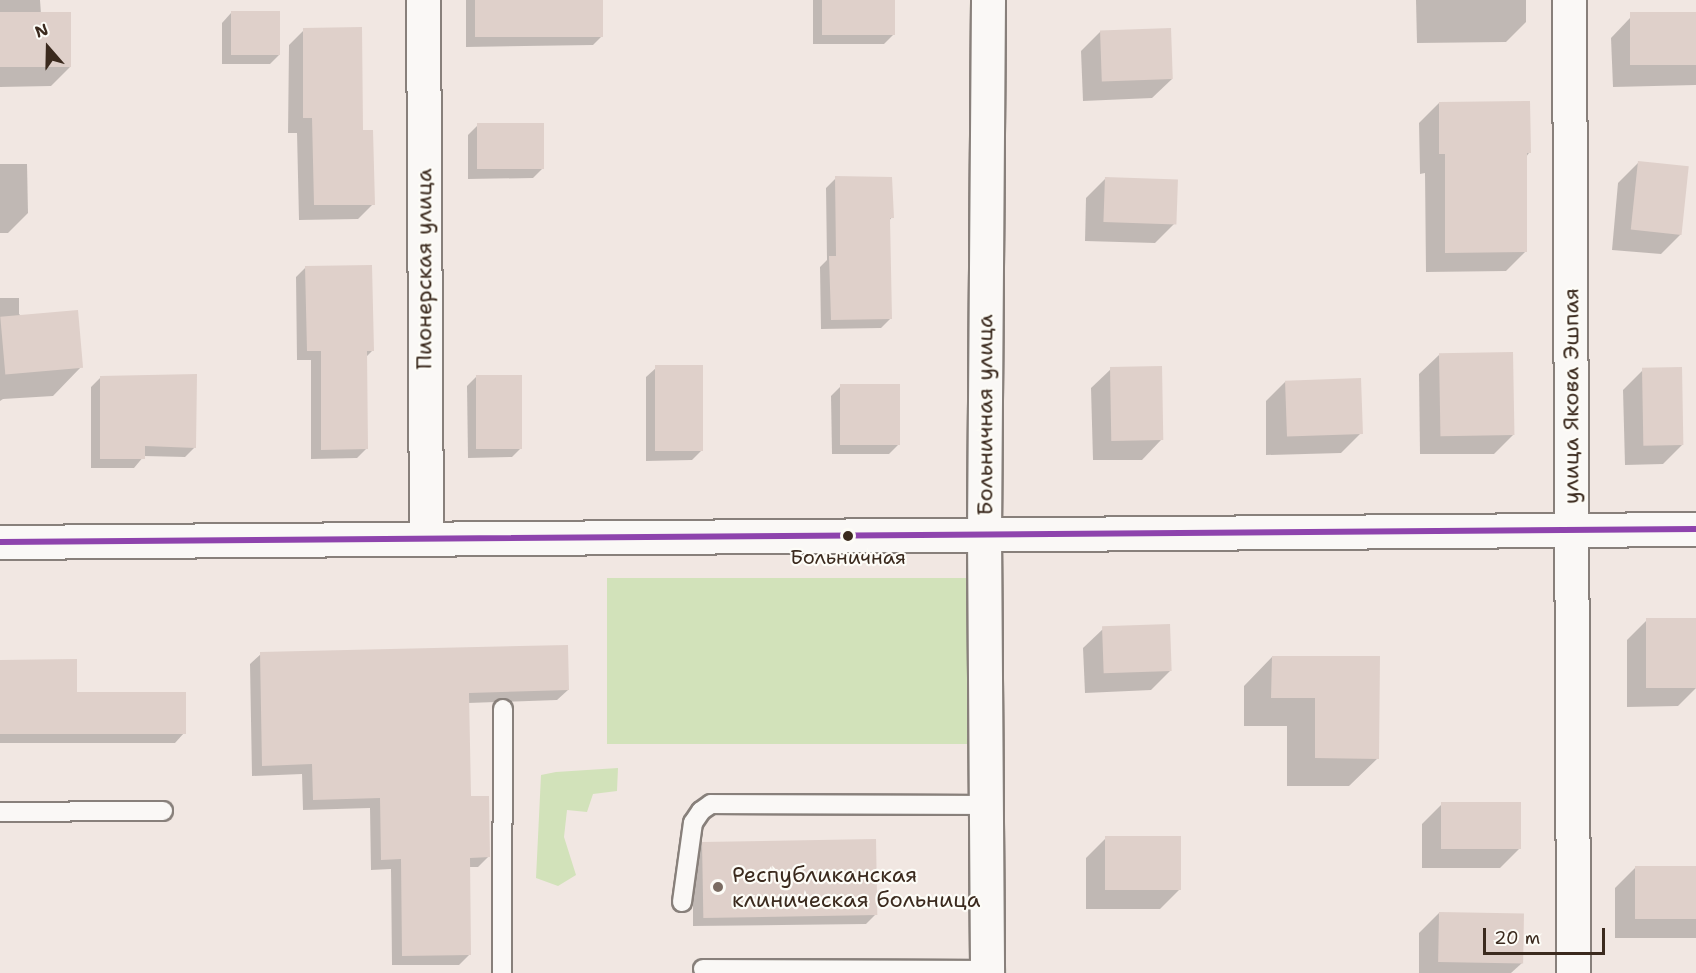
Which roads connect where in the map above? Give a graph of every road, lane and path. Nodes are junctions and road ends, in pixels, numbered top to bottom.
1 (423, 0) edge
2 (988, 0) edge
3 (1569, 0) edge
4 (1696, 529) edge
5 (1572, 530) junction
6 (984, 534) junction
7 (426, 539) junction
8 (0, 542) edge
9 (503, 710) dead end
10 (986, 805) junction
11 (163, 811) dead end
12 (0, 812) edge
13 (682, 902) dead end
14 (703, 969) dead end
15 (987, 971) edge
16 (502, 973) edge
17 (1573, 973) edge

1 - 7 street, Пионерская улица
2 - 6 street, Больничная улица
3 - 5 street, улица Якова Эшпая
4 - 5 street
5 - 6 street
5 - 17 street, улица Якова Эшпая
6 - 7 street
6 - 10 street, Больничная улица
7 - 8 street
9 - 16 lane
10 - 13 lane
10 - 15 street, Больничная улица
11 - 12 lane
14 - 15 lane

